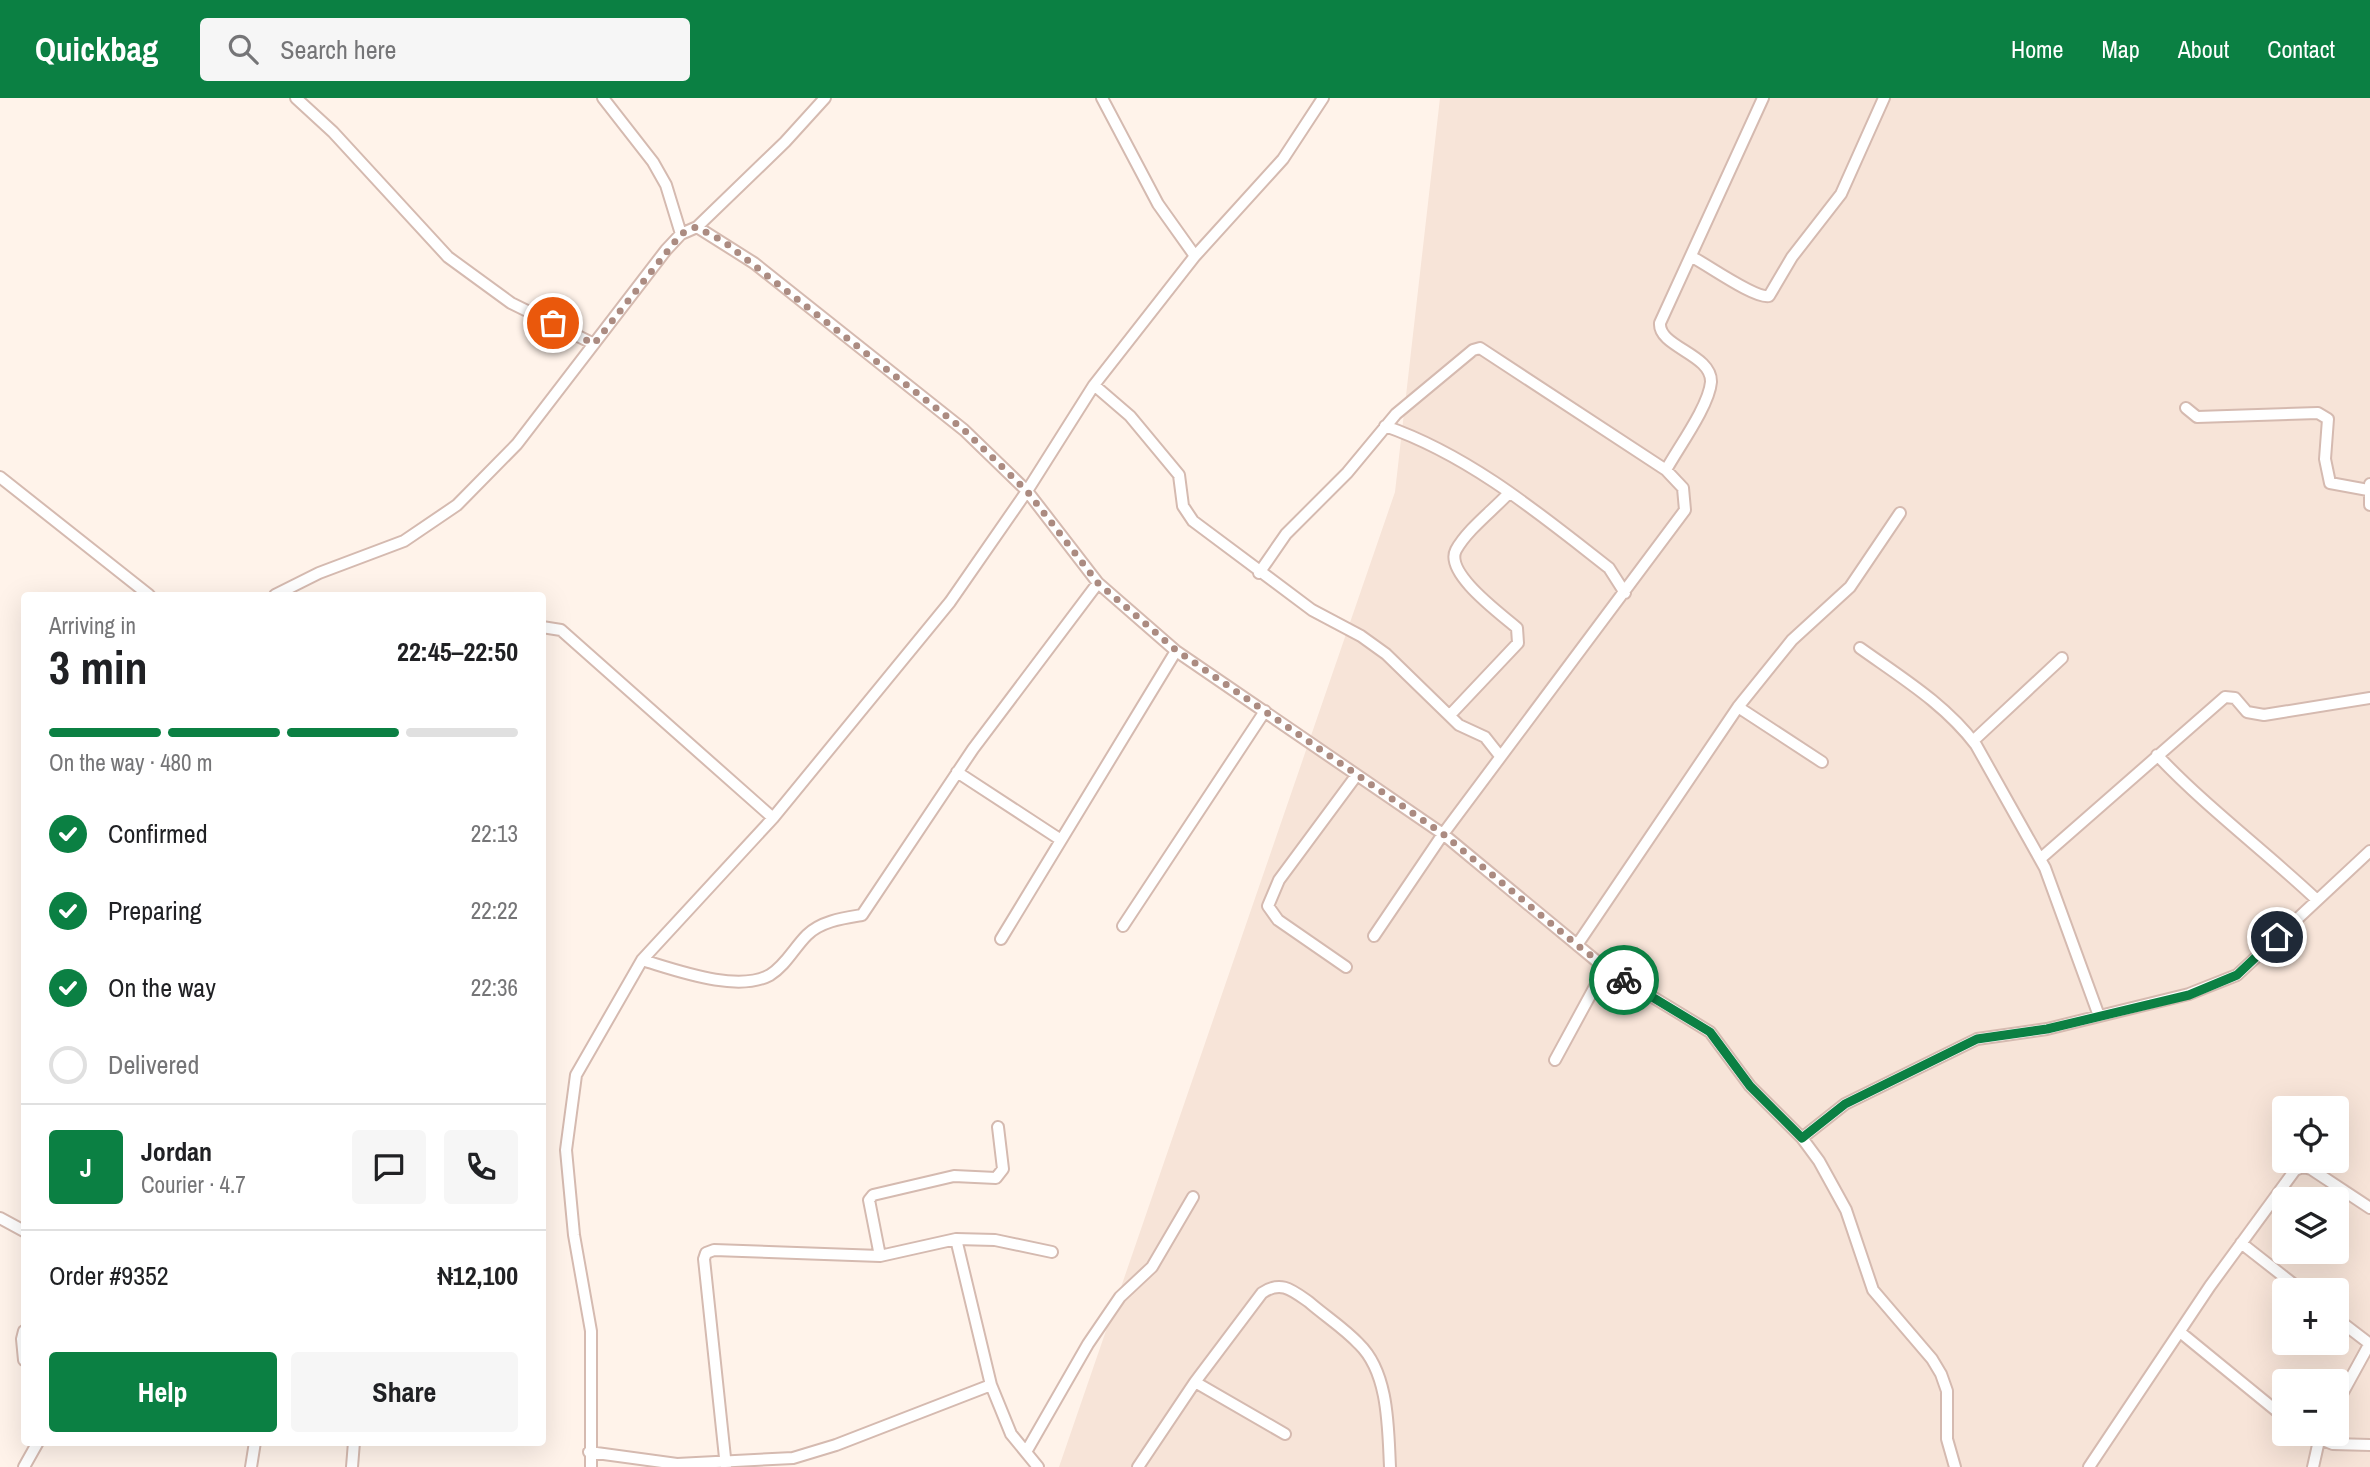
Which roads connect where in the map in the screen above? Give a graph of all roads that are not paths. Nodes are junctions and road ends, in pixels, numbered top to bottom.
1 (296, 98) edge
2 (603, 98) edge
3 (825, 98) edge
4 (1102, 98) edge
5 (1322, 98) edge
6 (1762, 98) edge
7 (1884, 98) edge
8 (696, 227) junction
9 (681, 234) junction
10 (1195, 256) junction
11 (1692, 257) junction
12 (594, 344) junction
13 (1094, 385) junction
14 (2186, 408) dead end
15 (1385, 426) junction
16 (1666, 470) junction
17 (0, 477) edge
18 (2369, 487) edge
19 (1027, 491) junction
20 (1508, 494) junction
21 (2370, 505) edge
22 (1900, 513) dead end
23 (1259, 573) junction
24 (1098, 583) junction
25 (145, 592) edge
26 (281, 592) edge
27 (1625, 593) junction
28 (546, 628) edge
29 (1860, 648) dead end
30 (1176, 650) junction
31 (2062, 658) dead end
32 (2370, 698) edge
33 (1738, 707) junction
34 (1265, 711) junction
35 (1450, 715) junction
36 (1973, 741) junction
37 (2157, 755) junction
38 (1500, 757) junction
39 (1822, 762) dead end
40 (957, 772) junction
41 (1356, 776) junction
42 (773, 818) junction
43 (1443, 834) junction
44 (1061, 840) junction
45 (2370, 850) edge
46 (2040, 859) junction
47 (2317, 900) junction
48 (1122, 926) dead end
49 (1374, 936) dead end
50 (1002, 939) dead end
51 (1577, 945) junction
52 (642, 960) junction
53 (1346, 967) dead end
54 (1605, 968) junction
55 (2099, 1016) junction
56 (1555, 1060) dead end
57 (998, 1127) dead end
58 (1802, 1138) junction
59 (1193, 1197) dead end
60 (2370, 1208) edge
61 (0, 1218) edge
62 (21, 1229) edge
63 (956, 1239) junction
64 (2241, 1243) junction
65 (1052, 1252) dead end
66 (880, 1256) junction
67 (2286, 1278) edge
68 (2349, 1328) edge
69 (2180, 1332) junction
70 (2370, 1344) edge
71 (1195, 1382) junction
72 (2349, 1382) edge
73 (991, 1385) junction
74 (2272, 1407) edge
75 (1285, 1434) dead end
76 (2349, 1444) edge
77 (2370, 1445) edge
78 (36, 1446) edge
79 (254, 1446) edge
80 (354, 1446) edge
81 (2318, 1446) edge
82 (589, 1452) junction
83 (1026, 1452) junction
84 (726, 1465) edge
85 (1140, 1466) edge
86 (24, 1467) edge
87 (251, 1467) edge
88 (352, 1467) edge
89 (591, 1467) edge
90 (1038, 1467) edge
91 (1390, 1467) edge
92 (1955, 1467) edge
93 (2089, 1467) edge
94 (2313, 1467) edge

1 - 12 street
2 - 9 street
3 - 8 street
4 - 10 street
5 - 10 street
6 - 11 street
7 - 11 street
8 - 9 street
8 - 19 street
9 - 12 street
10 - 13 street
11 - 16 street
12 - 26 street
13 - 19 street
13 - 23 street
14 - 18 street
15 - 16 street
15 - 20 street
15 - 23 street
16 - 27 street
17 - 25 street
18 - 21 street
19 - 24 street
19 - 42 street
20 - 27 street
20 - 35 street
22 - 33 street
23 - 35 street
24 - 30 street
24 - 40 street
27 - 38 street
28 - 42 street
29 - 36 street
30 - 34 street
30 - 44 street
31 - 36 street
32 - 37 street
33 - 39 street
33 - 51 street
34 - 41 street
34 - 48 street
35 - 38 street
36 - 46 street
37 - 46 street
37 - 47 street
38 - 43 street
40 - 44 street
40 - 52 street
41 - 43 street
41 - 53 street
42 - 52 street
43 - 49 street
43 - 51 street
44 - 50 street
45 - 47 street
46 - 55 street
47 - 55 street
51 - 54 street
52 - 82 street
54 - 56 street
54 - 58 street
55 - 58 street
57 - 66 street
58 - 92 street
59 - 83 street
60 - 64 street
61 - 62 street
63 - 65 street
63 - 66 street
63 - 73 street
64 - 67 street
64 - 69 street
66 - 84 street
68 - 70 street
69 - 74 street
69 - 93 street
70 - 72 street
71 - 75 street
71 - 85 street
71 - 91 street
73 - 83 street
73 - 84 street
76 - 77 street
78 - 86 street
79 - 87 street
80 - 88 street
81 - 94 street
82 - 84 street
82 - 89 street
83 - 90 street

